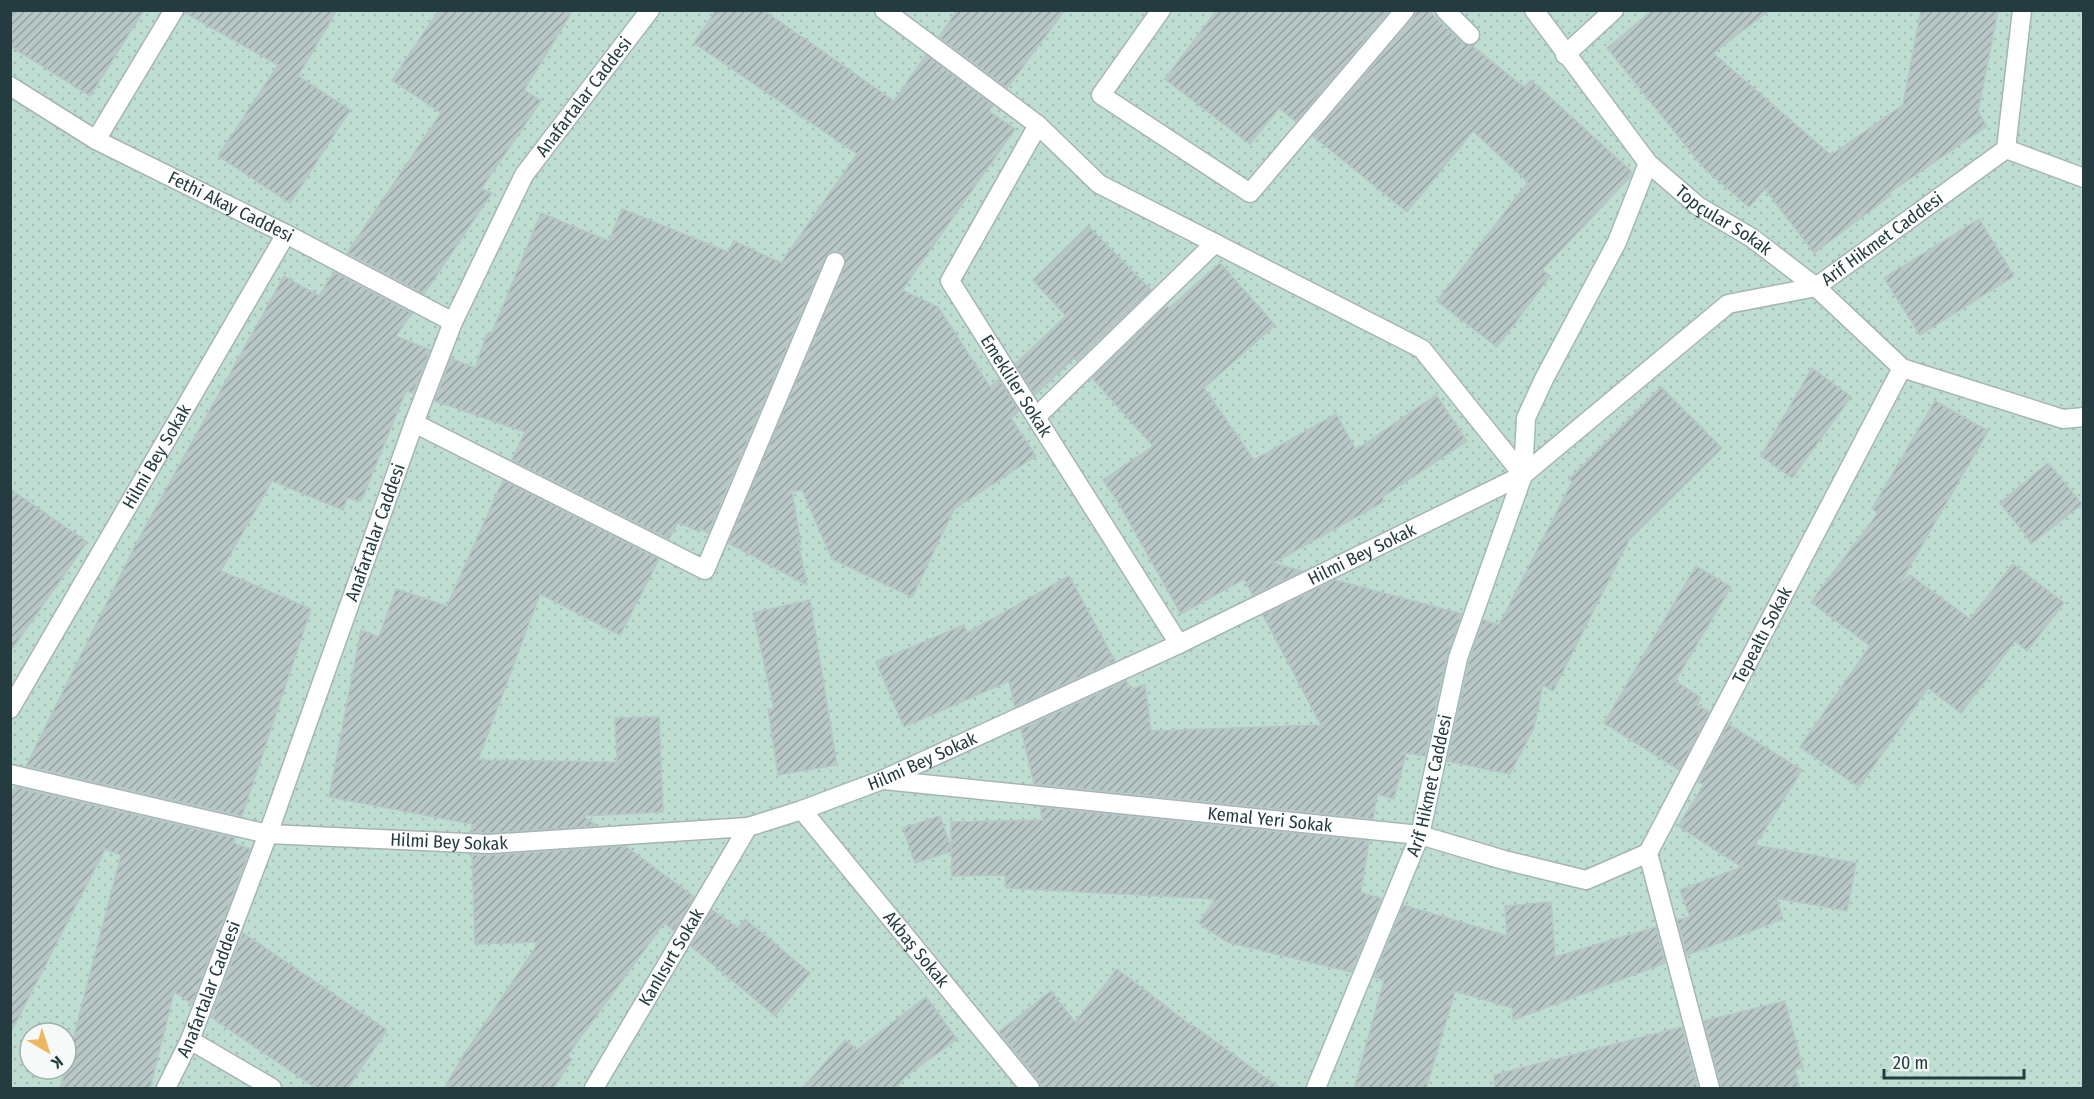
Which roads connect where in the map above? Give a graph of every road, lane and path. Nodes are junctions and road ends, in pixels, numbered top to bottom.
1 (174, 10) edge
2 (650, 10) edge
3 (884, 10) edge
4 (1161, 10) edge
5 (1405, 10) edge
6 (1445, 10) edge
7 (1533, 10) edge
8 (1614, 10) edge
9 (2022, 10) edge
10 (1470, 35) dead end
11 (1565, 55) junction
12 (10, 86) edge
13 (1038, 124) junction
14 (96, 140) junction
15 (2006, 150) junction
16 (1648, 163) junction
17 (2084, 178) edge
18 (286, 234) junction
19 (1215, 243) junction
20 (835, 262) dead end
21 (1816, 287) junction
22 (453, 322) junction
23 (1902, 369) junction
24 (1036, 417) junction
25 (2084, 417) edge
26 (414, 423) junction
27 (1522, 475) junction
28 (1179, 644) junction
29 (10, 709) edge
30 (10, 774) edge
31 (882, 780) junction
32 (802, 810) junction
33 (748, 826) junction
34 (268, 834) junction
35 (1420, 835) junction
36 (1648, 853) junction
37 (190, 1040) junction
38 (166, 1089) edge
39 (272, 1089) edge
40 (594, 1089) edge
41 (1030, 1089) edge
42 (1317, 1089) edge
43 (1710, 1089) edge

1 - 14 street
2 - 22 street, Anafartalar Caddesi
3 - 13 street
4 - 5 street
6 - 10 street
7 - 11 street, Topçular Sokak
8 - 11 street
9 - 15 street
11 - 16 street, Topçular Sokak
12 - 14 street, Fethi Akay Caddesi
13 - 19 street
13 - 24 street, Emekliler Sokak
14 - 18 street, Fethi Akay Caddesi
15 - 17 street
15 - 21 street, Arif Hikmet Caddesi
16 - 21 street, Topçular Sokak
16 - 27 street, Arif Hikmet Caddesi
18 - 22 street, Fethi Akay Caddesi
18 - 29 street, Hilmi Bey Sokak
19 - 24 street
19 - 27 street
20 - 26 street
21 - 23 street, Topçular Sokak
21 - 27 street, Arif Hikmet Caddesi
22 - 26 street, Anafartalar Caddesi
23 - 25 street
23 - 36 street, Tepealtı Sokak
24 - 28 street, Emekliler Sokak
26 - 34 street, Anafartalar Caddesi
27 - 28 street, Hilmi Bey Sokak
27 - 35 street, Arif Hikmet Caddesi
28 - 31 street, Hilmi Bey Sokak
30 - 34 street, Hilmi Bey Sokak
31 - 32 street, Hilmi Bey Sokak
31 - 35 street, Kemal Yeri Sokak
32 - 33 street, Hilmi Bey Sokak
32 - 41 street, Akbaş Sokak
33 - 34 street, Hilmi Bey Sokak
33 - 40 street, Kanlısırt Sokak
34 - 37 street, Anafartalar Caddesi
35 - 36 street, Kemal Yeri Sokak
35 - 42 street, Arif Hikmet Caddesi
36 - 43 street
37 - 38 street, Anafartalar Caddesi
37 - 39 street

